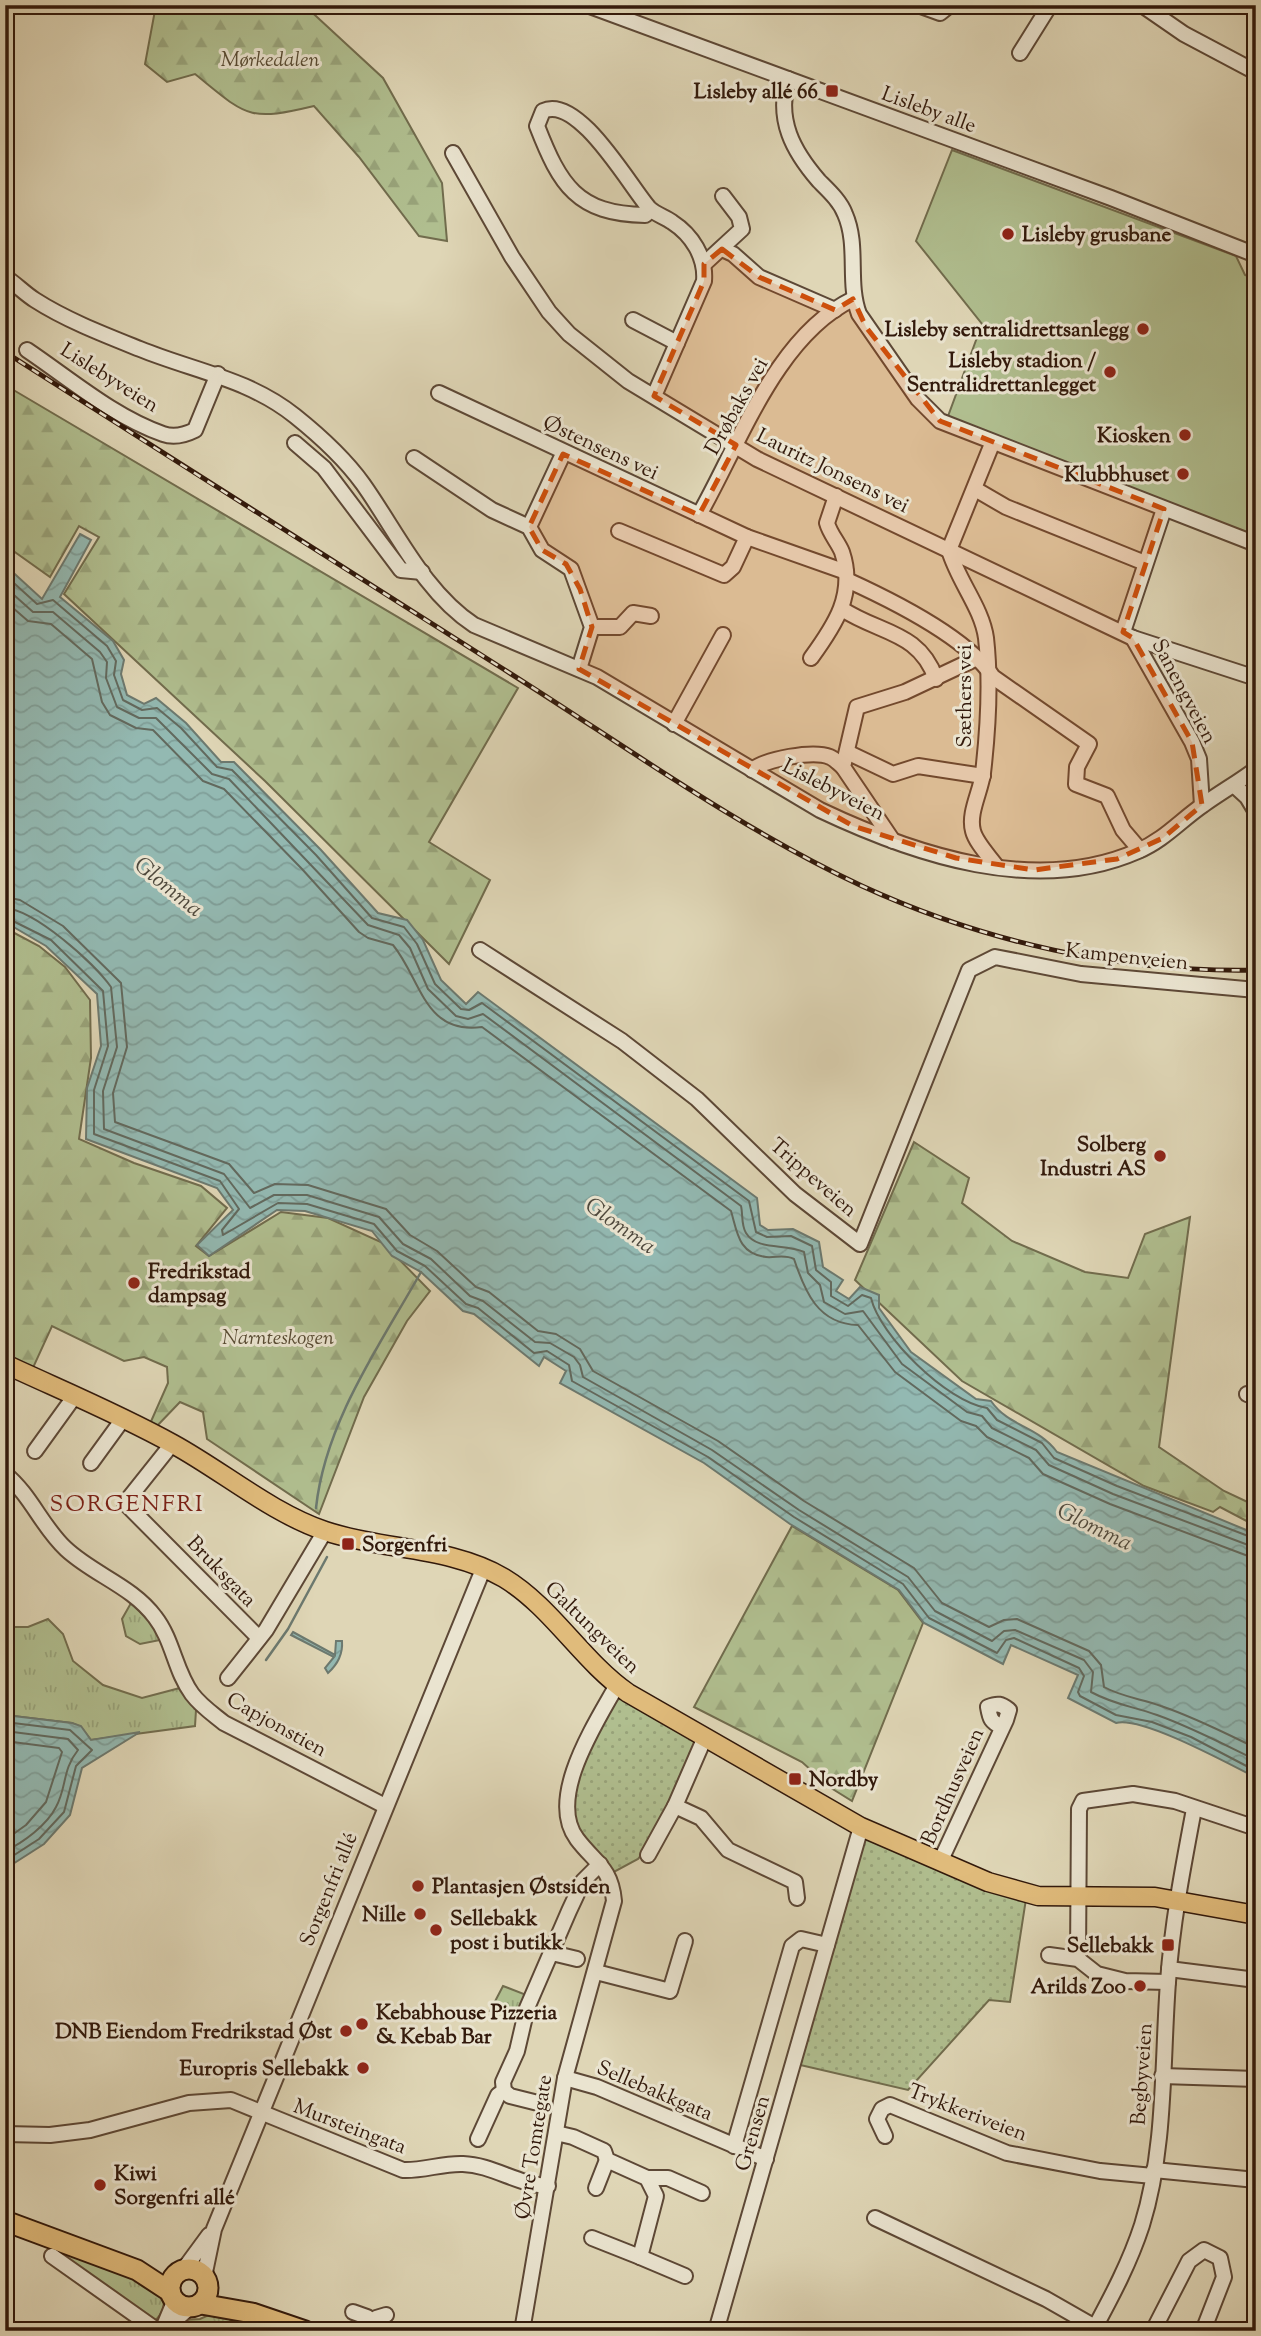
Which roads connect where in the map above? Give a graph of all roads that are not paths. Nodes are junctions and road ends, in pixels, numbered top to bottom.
1 (587, 5) edge
2 (918, 5) edge
3 (950, 5) edge
4 (1050, 5) edge
5 (1142, 5) edge
6 (1020, 54) dead end
7 (1250, 69) dead end
8 (788, 79) junction
9 (453, 153) dead end
10 (723, 196) dead end
11 (651, 210) junction
12 (722, 249) junction
13 (1256, 255) edge
14 (704, 264) junction
15 (5, 277) edge
16 (853, 299) junction
17 (835, 310) junction
18 (633, 320) dead end
19 (677, 343) junction
20 (27, 350) dead end
21 (218, 374) junction
22 (439, 393) dead end
23 (654, 396) junction
24 (295, 443) dead end
25 (992, 444) junction
26 (736, 445) junction
27 (563, 454) junction
28 (414, 458) dead end
29 (975, 489) junction
30 (836, 496) junction
31 (1164, 509) junction
32 (699, 515) junction
33 (529, 527) junction
34 (619, 531) dead end
35 (747, 537) junction
36 (1256, 544) edge
37 (949, 550) junction
38 (1145, 562) junction
39 (422, 572) junction
40 (846, 576) junction
41 (842, 609) junction
42 (651, 616) dead end
43 (592, 627) junction
44 (723, 635) dead end
45 (1128, 635) junction
46 (811, 658) dead end
47 (981, 663) junction
48 (579, 669) junction
49 (1256, 678) edge
50 (936, 679) junction
51 (674, 724) junction
52 (847, 752) junction
53 (843, 767) junction
54 (1256, 769) edge
55 (752, 770) junction
56 (983, 776) junction
57 (1235, 786) junction
58 (1251, 798) edge
59 (1202, 805) junction
60 (1256, 812) edge
61 (894, 841) junction
62 (1140, 850) junction
63 (997, 867) junction
64 (480, 950) dead end
65 (995, 957) joint
66 (1256, 990) edge
67 (5, 1364) edge
68 (74, 1397) junction
69 (123, 1419) junction
70 (172, 1444) junction
71 (35, 1451) dead end
72 (91, 1463) dead end
73 (5, 1474) edge
74 (326, 1531) junction
75 (484, 1567) junction
76 (259, 1638) junction
77 (228, 1678) dead end
78 (617, 1685) junction
79 (1002, 1727) dead end
80 (705, 1737) junction
81 (385, 1806) junction
82 (675, 1807) junction
83 (1194, 1809) junction
84 (861, 1827) junction
85 (1256, 1828) edge
86 (648, 1855) dead end
87 (940, 1862) junction
88 (600, 1864) junction
89 (1078, 1897) junction
90 (797, 1898) dead end
91 (1177, 1900) junction
92 (1256, 1915) edge
93 (685, 1941) dead end
94 (827, 1945) junction
95 (552, 1953) junction
96 (1049, 1955) dead end
97 (577, 1959) dead end
98 (1078, 1959) junction
99 (596, 1972) junction
100 (1169, 1976) junction
101 (1256, 1980) edge
102 (1162, 2076) junction
103 (565, 2078) junction
104 (1256, 2079) edge
105 (505, 2091) junction
106 (538, 2103) dead end
107 (261, 2112) junction
108 (556, 2133) junction
109 (5, 2134) edge
110 (885, 2136) dead end
111 (478, 2138) dead end
112 (733, 2146) junction
113 (607, 2160) junction
114 (766, 2160) junction
115 (1154, 2173) junction
116 (647, 2178) junction
117 (1256, 2180) edge
118 (548, 2186) junction
119 (596, 2188) dead end
120 (702, 2193) dead end
121 (875, 2218) dead end
122 (5, 2221) edge
123 (214, 2229) junction
124 (592, 2238) dead end
125 (52, 2256) dead end
126 (639, 2256) junction
127 (685, 2276) dead end
128 (188, 2289) junction
129 (353, 2312) dead end
130 (386, 2315) dead end
131 (371, 2327) edge
132 (1094, 2329) edge
133 (161, 2331) edge
134 (305, 2331) edge
135 (522, 2331) edge
136 (716, 2331) edge
137 (1153, 2331) edge
138 (1203, 2331) edge

1 - 8 street, Lisleby alle
2 - 3 street
4 - 6 street
5 - 7 street
8 - 13 street, Lisleby alle
8 - 16 street
9 - 23 street, Lauritz Jonsens vei
10 - 12 street
11 - 11 street
11 - 14 street
12 - 14 street
12 - 17 street
14 - 19 street
15 - 21 street, Lislebyveien
16 - 17 street, Drøbaks vei
16 - 25 street
17 - 26 street, Drøbaks vei
18 - 19 street
19 - 23 street
20 - 21 street, Lislebyveien
21 - 39 street, Lislebyveien
22 - 27 street, Østensens vei
23 - 26 street, Lauritz Jonsens vei
24 - 39 street, Lislebyveien
25 - 29 street
25 - 31 street
26 - 30 street, Lauritz Jonsens vei
26 - 32 street, Drøbaks vei
27 - 32 street, Østensens vei
27 - 33 street
28 - 33 street
29 - 37 street
29 - 38 street
30 - 37 street, Lauritz Jonsens vei
30 - 40 street
31 - 36 street
31 - 38 street, Sanengveien
32 - 35 street, Østensens vei
33 - 43 street
34 - 35 street
35 - 40 street, Østensens vei
37 - 45 street, Lauritz Jonsens vei
37 - 47 street, Sæthers vei
38 - 45 street, Sanengveien
39 - 48 street, Lislebyveien
40 - 41 street
40 - 47 street, Østensens vei
41 - 46 street
41 - 50 street
42 - 43 street
43 - 48 street
44 - 51 street
45 - 49 street, Lauritz Jonsens vei
45 - 59 street, Sanengveien
47 - 50 street
47 - 56 street, Sæthers vei
47 - 62 street, Østensens vei
48 - 51 street, Lislebyveien
50 - 52 street
51 - 55 street, Lislebyveien
52 - 53 street
52 - 56 street
53 - 55 street
53 - 61 street
54 - 57 street, Lislebyveien
55 - 61 street, Lislebyveien
56 - 63 street, Sæthers vei
57 - 58 street
57 - 59 street, Lislebyveien
58 - 60 street
59 - 62 street, Lislebyveien
61 - 63 street, Lislebyveien
62 - 63 street, Lislebyveien
64 - 65 street, Trippeveien
65 - 66 street, Kampenveien
67 - 68 main road, Galtungveien
68 - 69 main road, Galtungveien
68 - 71 street
69 - 70 main road, Galtungveien
69 - 72 street
70 - 74 main road, Galtungveien
70 - 76 street, Bruksgata
73 - 81 street, Capjonstien
74 - 75 main road, Galtungveien
74 - 76 street, Bruksgata
75 - 78 main road, Galtungveien
75 - 81 street, Sorgenfri allé
76 - 77 street, Bruksgata
78 - 80 main road, Galtungveien
78 - 88 street, Øvre Tomtegate
79 - 87 street, Bordhusveien
80 - 82 street
80 - 84 main road, Galtungveien
81 - 107 street, Sorgenfri allé
82 - 86 street
82 - 90 street
83 - 85 street
83 - 89 street
83 - 91 street, Begbyveien
84 - 87 main road, Galtungveien
84 - 94 street, Grensen
87 - 89 main road, Galtungveien
88 - 95 street
88 - 99 street, Øvre Tomtegate
89 - 91 main road, Galtungveien
89 - 98 street
91 - 92 main road, Galtungveien
91 - 100 street, Begbyveien
93 - 99 street
94 - 112 street, Grensen
94 - 114 street, Grensen
95 - 97 street
95 - 105 street
96 - 98 street
98 - 100 street
99 - 103 street, Øvre Tomtegate
100 - 101 street
100 - 102 street, Begbyveien
102 - 104 street
102 - 115 street, Begbyveien
103 - 108 street, Øvre Tomtegate
103 - 112 street, Sellebakkgata
105 - 106 street
105 - 111 street
107 - 109 street, Mursteingata
107 - 118 street, Mursteingata
107 - 123 street, Sorgenfri allé
108 - 113 street
108 - 118 street, Øvre Tomtegate
110 - 115 street, Trykkeriveien
112 - 114 street, Sellebakkgata
113 - 116 street
113 - 119 street
114 - 136 street, Grensen
115 - 117 street, Trykkeriveien
115 - 132 street, Begbyveien
116 - 120 street
116 - 126 street
118 - 135 street, Øvre Tomtegate
121 - 132 street
122 - 128 highway
123 - 128 street
123 - 128 street
124 - 126 street
125 - 133 street
126 - 127 street
128 - 133 street
128 - 134 highway
129 - 131 street
130 - 131 street
137 - 138 street

